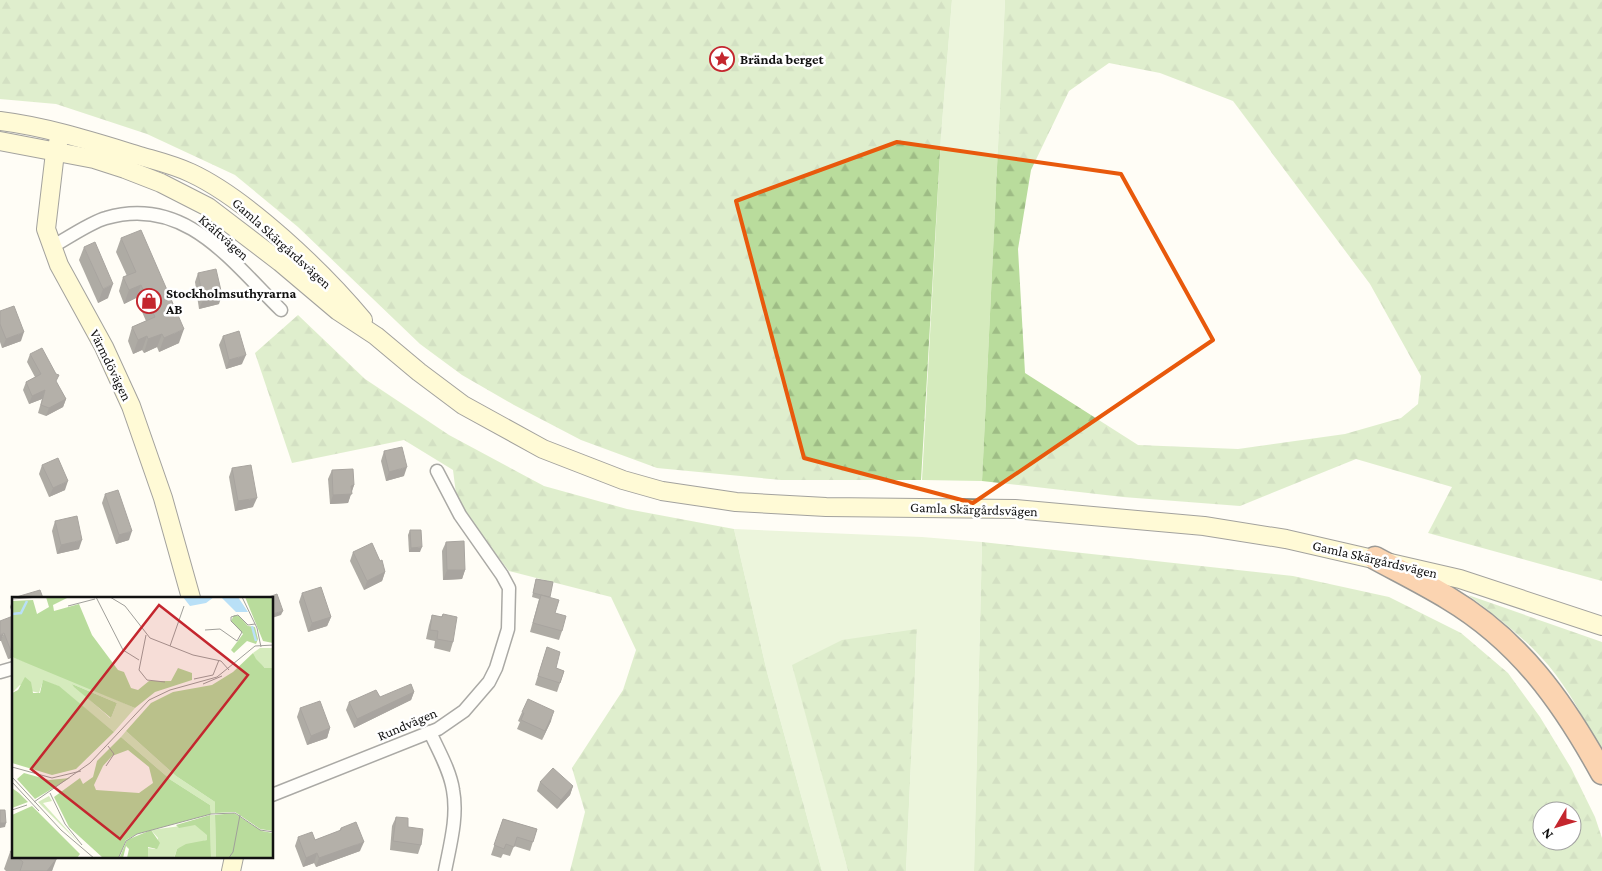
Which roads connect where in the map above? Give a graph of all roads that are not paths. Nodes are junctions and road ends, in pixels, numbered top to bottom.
1 (0, 121) edge
2 (0, 141) edge
3 (58, 142) junction
4 (52, 247) junction
5 (281, 310) dead end
6 (437, 471) dead end
7 (1374, 558) junction
8 (191, 597) edge
9 (1602, 626) edge
10 (430, 732) junction
11 (1602, 773) edge
12 (274, 794) edge
13 (234, 858) edge
14 (231, 871) edge
15 (445, 871) edge

1 - 3 main road, Gamla Skärgårdsvägen
2 - 3 main road, Gamla Skärgårdsvägen
3 - 4 main road, Värmdövägen
3 - 7 main road, Gamla Skärgårdsvägen
4 - 5 street, Kräftvägen
4 - 8 main road, Värmdövägen
6 - 10 street, Rundvägen
7 - 9 main road, Gamla Skärgårdsvägen
7 - 11 highway
10 - 12 street, Rundvägen
10 - 15 street
13 - 14 main road

